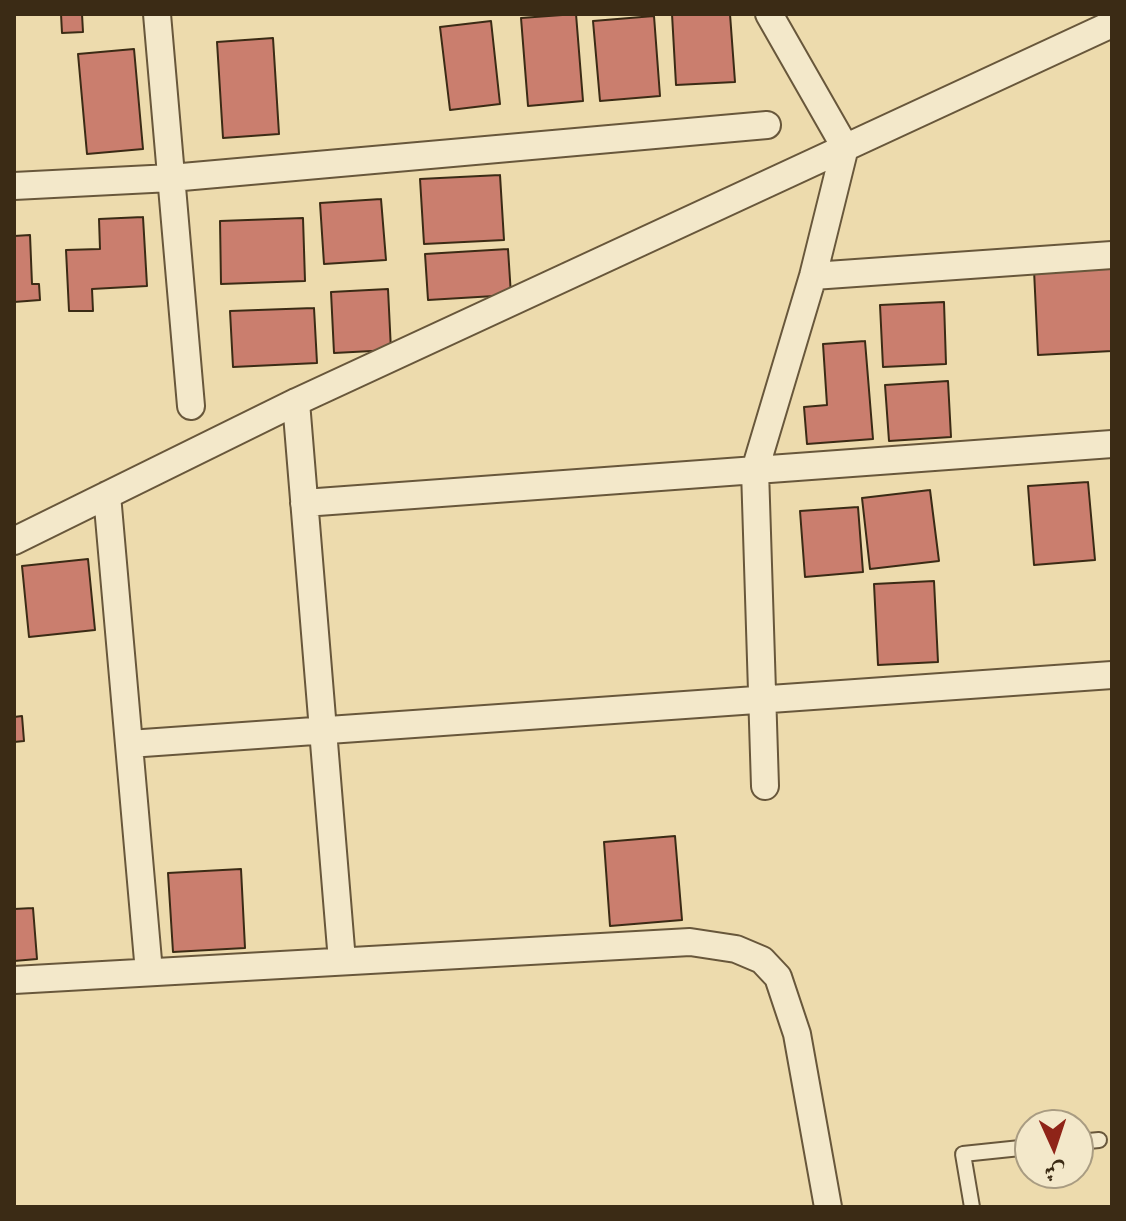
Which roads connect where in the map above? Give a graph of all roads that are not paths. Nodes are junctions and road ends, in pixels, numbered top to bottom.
1 (157, 14) edge
2 (769, 14) edge
3 (1112, 24) edge
4 (767, 125) dead end
5 (845, 147) junction
6 (171, 178) junction
7 (14, 186) edge
8 (1112, 255) edge
9 (813, 276) junction
10 (296, 402) junction
11 (191, 406) dead end
12 (1112, 444) edge
13 (755, 470) junction
14 (107, 495) junction
15 (304, 503) junction
16 (14, 541) edge
17 (1112, 675) edge
18 (762, 700) junction
19 (323, 731) junction
20 (129, 744) junction
21 (765, 786) dead end
22 (342, 961) junction
23 (149, 972) junction
24 (14, 980) edge
25 (1094, 1140) edge
26 (1099, 1140) dead end
27 (1014, 1149) edge
28 (828, 1207) edge
29 (972, 1207) edge

1 - 6 street
2 - 5 street
3 - 5 street
4 - 6 street
5 - 9 street
5 - 10 street
6 - 7 street
6 - 11 street
8 - 9 street
9 - 13 street
10 - 14 street
10 - 15 street
12 - 13 street
13 - 15 street
13 - 18 street
14 - 16 street
14 - 20 street
15 - 19 street
17 - 18 street
18 - 19 street
18 - 21 street
19 - 20 street
19 - 22 street
20 - 23 street
22 - 23 street
22 - 28 street
23 - 24 street
25 - 26 lane
27 - 29 lane

